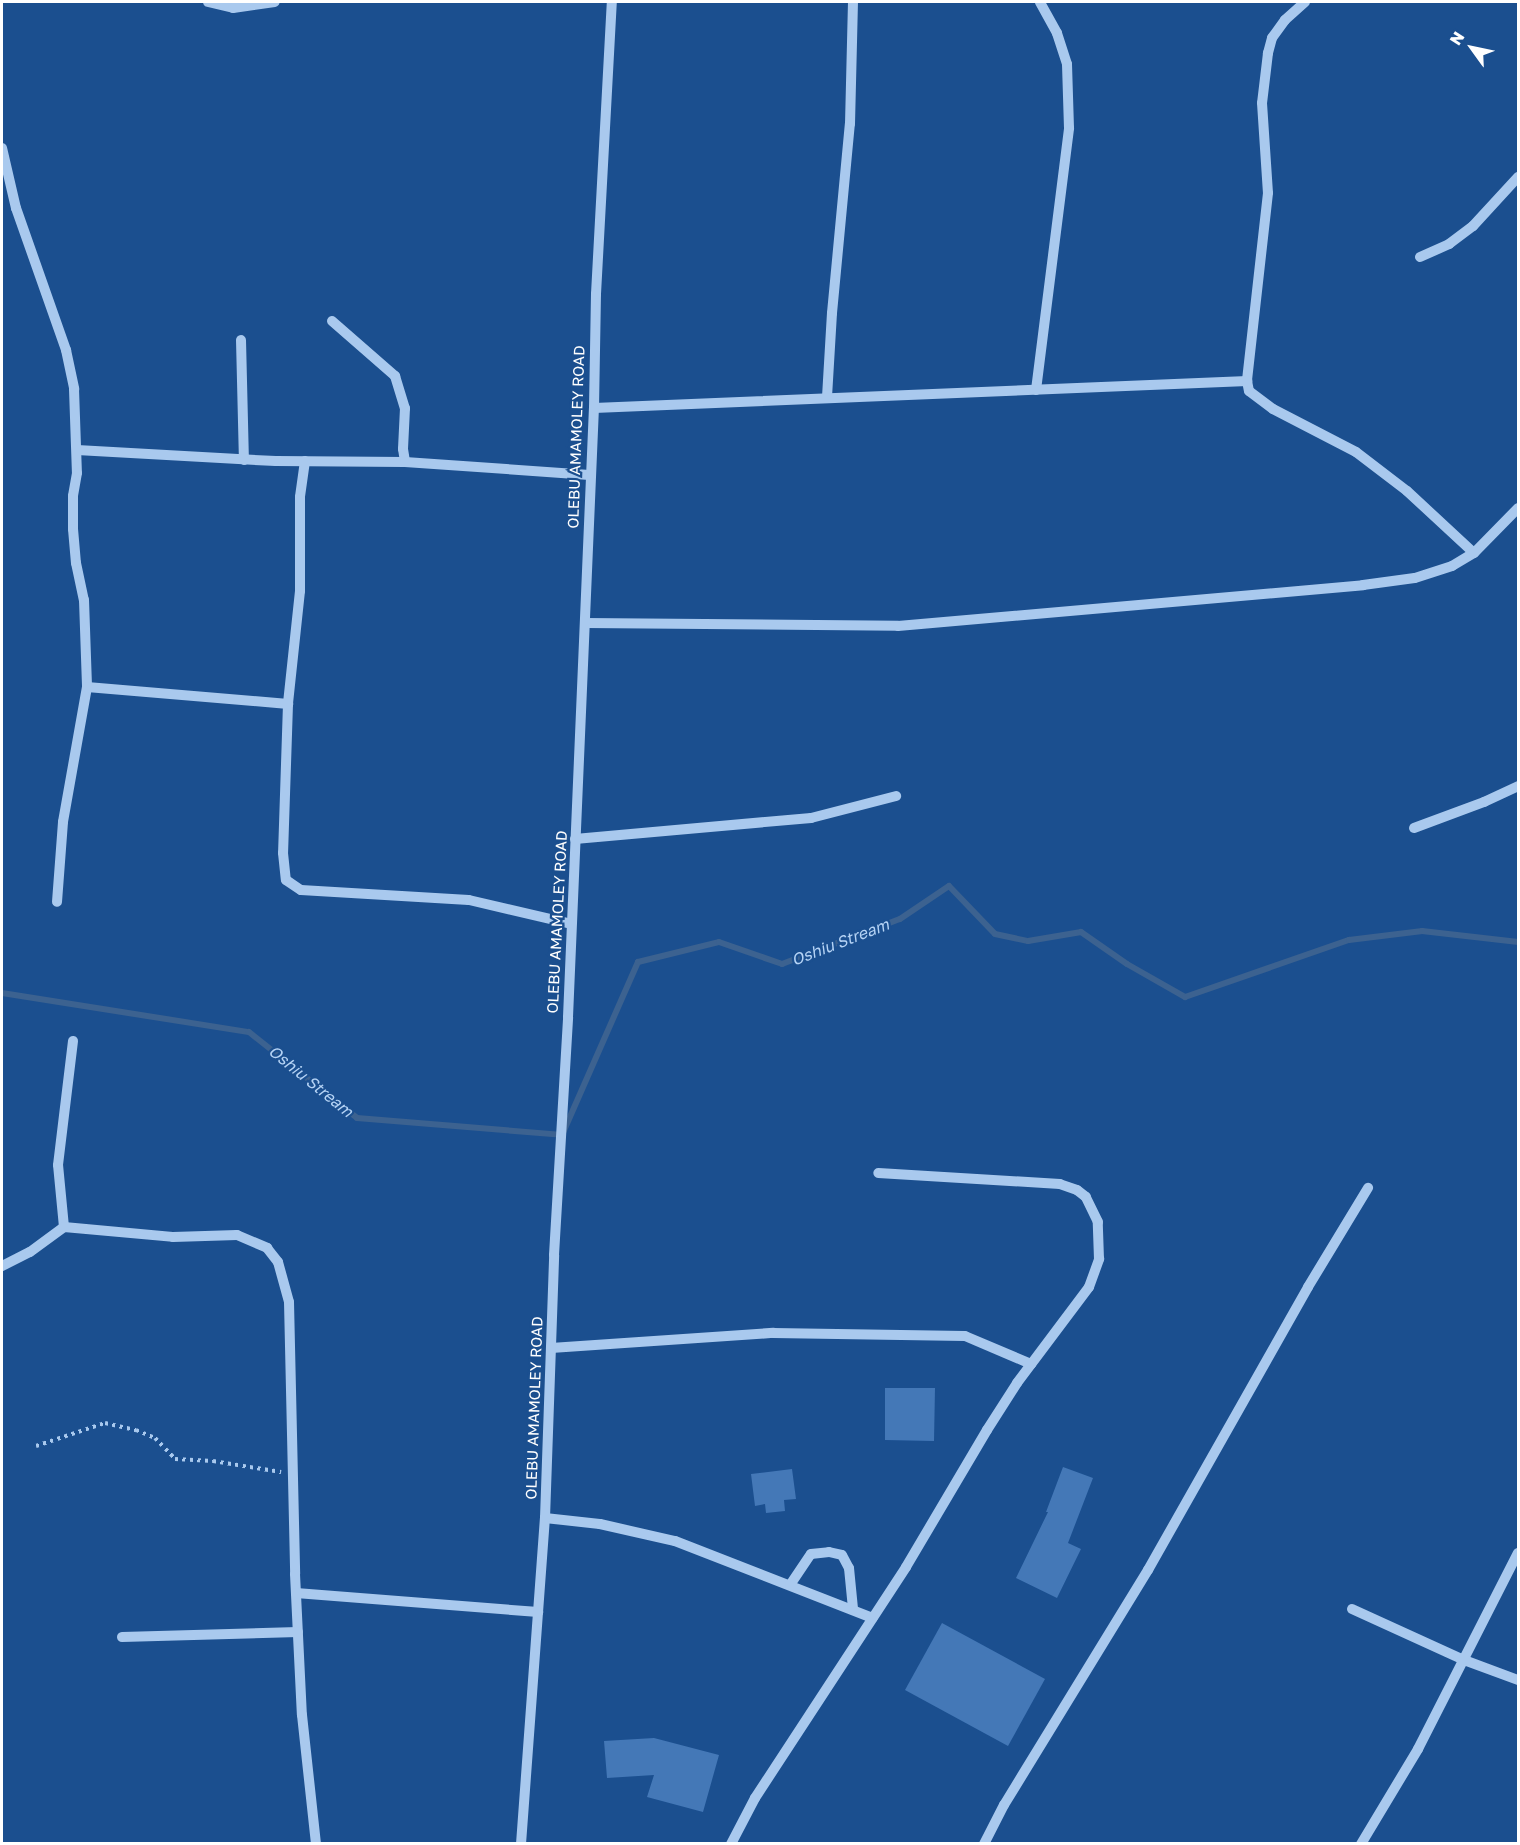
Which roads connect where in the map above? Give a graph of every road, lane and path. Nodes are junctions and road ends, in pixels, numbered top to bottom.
1 (208, 2) edge
2 (275, 2) edge
3 (612, 2) edge
4 (853, 2) edge
5 (1040, 2) edge
6 (1305, 2) edge
7 (2, 148) edge
8 (1518, 177) edge
9 (1420, 257) dead end
10 (332, 321) dead end
11 (241, 340) dead end
12 (1247, 381) junction
13 (1036, 390) junction
14 (827, 398) junction
15 (594, 408) junction
16 (77, 450) junction
17 (243, 460) junction
18 (305, 461) junction
19 (405, 462) junction
20 (590, 475) junction
21 (1518, 508) edge
22 (1474, 553) junction
23 (585, 623) junction
24 (87, 687) junction
25 (288, 704) junction
26 (1518, 786) edge
27 (896, 796) dead end
28 (1414, 828) dead end
29 (575, 839) junction
30 (57, 902) dead end
31 (571, 924) junction
32 (73, 1041) dead end
33 (878, 1173) dead end
34 (1368, 1188) dead end
35 (64, 1227) junction
36 (2, 1266) edge
37 (551, 1348) junction
38 (1031, 1364) junction
39 (36, 1446) dead end
40 (293, 1474) junction
41 (545, 1518) junction
42 (1518, 1553) edge
43 (790, 1585) junction
44 (296, 1593) junction
45 (853, 1609) junction
46 (1352, 1609) dead end
47 (538, 1612) junction
48 (873, 1618) junction
49 (298, 1632) junction
50 (122, 1637) dead end
51 (1464, 1660) junction
52 (1518, 1680) edge
53 (316, 1844) edge
54 (521, 1844) edge
55 (731, 1844) edge
56 (984, 1844) edge
57 (1361, 1844) edge

1 - 2 street
3 - 15 street, OLEBU AMAMOLEY ROAD
4 - 14 street
5 - 13 street
6 - 12 street
7 - 16 street
8 - 9 street
10 - 19 street
11 - 17 street
12 - 13 street
12 - 22 street
13 - 14 street
14 - 15 street
15 - 20 street, OLEBU AMAMOLEY ROAD
16 - 17 street
16 - 24 street
17 - 18 street
18 - 19 street
18 - 25 street
19 - 20 street
20 - 23 street, OLEBU AMAMOLEY ROAD
21 - 22 street
22 - 23 street
23 - 29 street, OLEBU AMAMOLEY ROAD
24 - 25 street
24 - 30 street
25 - 31 street
26 - 28 street
27 - 29 street
29 - 31 street, OLEBU AMAMOLEY ROAD
31 - 37 street, OLEBU AMAMOLEY ROAD
32 - 35 street
33 - 38 street
34 - 56 street
35 - 36 street
35 - 40 street
37 - 38 street
37 - 41 street, OLEBU AMAMOLEY ROAD
38 - 48 street
39 - 40 path
40 - 44 street
41 - 43 street
41 - 47 street, OLEBU AMAMOLEY ROAD
42 - 51 street
43 - 45 street
43 - 45 street
44 - 47 street
44 - 49 street
45 - 48 street
46 - 51 street
47 - 54 street, OLEBU AMAMOLEY ROAD
48 - 55 street
49 - 50 street
49 - 53 street
51 - 52 street
51 - 57 street

